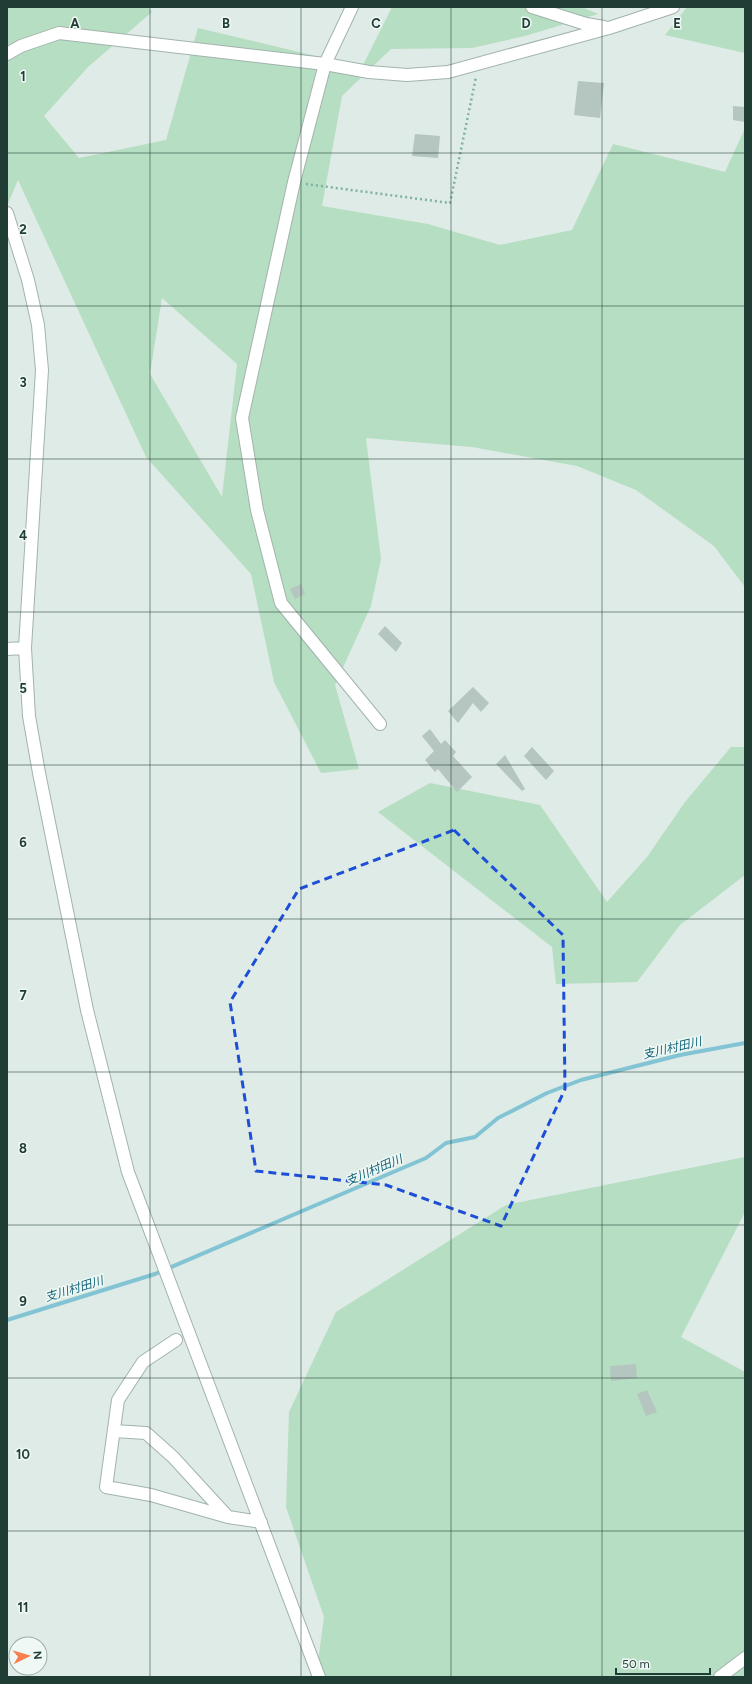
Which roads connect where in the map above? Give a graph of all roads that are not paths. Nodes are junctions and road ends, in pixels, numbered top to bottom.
1 (352, 7) edge
2 (532, 7) edge
3 (673, 7) edge
4 (609, 28) junction
5 (7, 54) edge
6 (325, 64) junction
7 (7, 213) edge
8 (25, 648) junction
9 (7, 649) edge
10 (380, 724) dead end
11 (176, 1340) dead end
12 (114, 1431) junction
13 (228, 1517) junction
14 (261, 1522) junction
15 (745, 1658) edge
16 (319, 1677) edge
17 (720, 1677) edge

1 - 6 street
2 - 4 street
3 - 4 street
4 - 6 street
5 - 6 street
6 - 10 street
7 - 8 street
8 - 9 street
8 - 14 street
11 - 12 street
12 - 13 street
12 - 13 street
13 - 14 street
14 - 16 street
15 - 17 street

